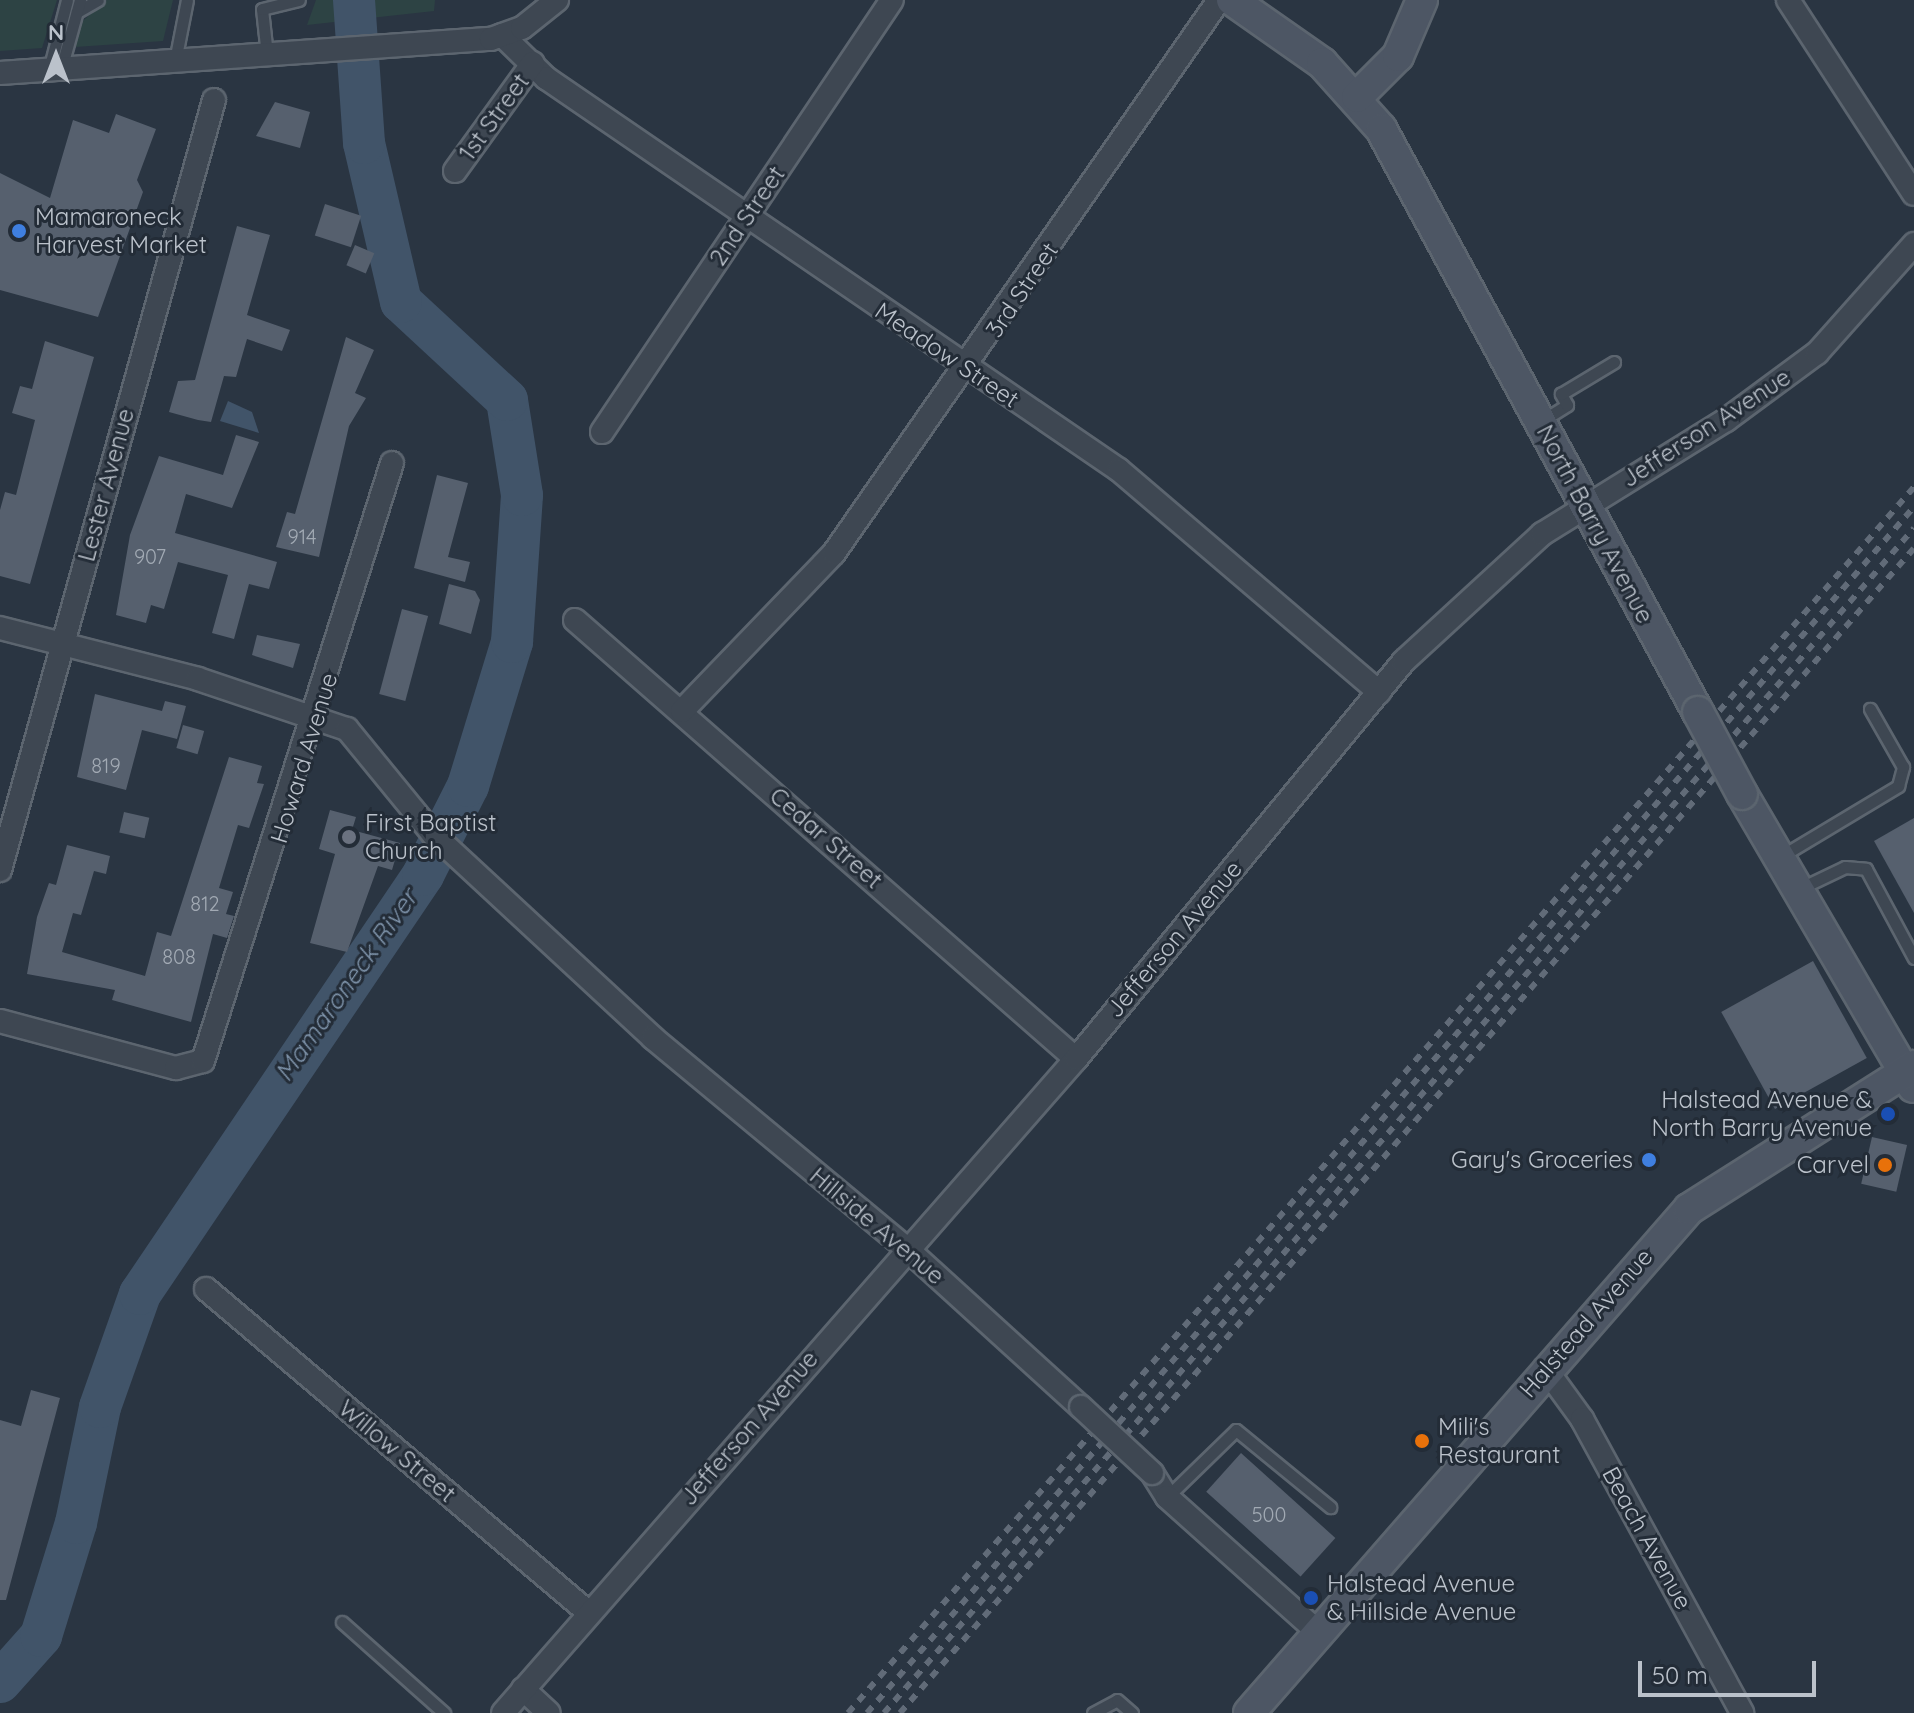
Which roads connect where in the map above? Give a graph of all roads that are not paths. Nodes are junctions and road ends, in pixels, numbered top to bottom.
1 (67, 0) edge
2 (98, 0) edge
3 (187, 0) edge
4 (299, 0) edge
5 (557, 0) edge
6 (892, 0) edge
7 (1219, 0) edge
8 (1232, 0) edge
9 (1422, 0) edge
10 (1788, 0) edge
11 (262, 5) edge
12 (79, 6) edge
13 (502, 35) junction
14 (267, 56) junction
15 (175, 61) junction
16 (533, 63) junction
17 (55, 69) junction
18 (0, 73) edge
19 (1357, 97) junction
20 (214, 100) dead end
21 (455, 171) dead end
22 (1914, 194) edge
23 (745, 217) junction
24 (1914, 244) edge
25 (1614, 362) dead end
26 (967, 370) junction
27 (1539, 422) junction
28 (602, 432) dead end
29 (392, 463) dead end
30 (1584, 507) junction
31 (575, 620) dead end
32 (0, 628) edge
33 (64, 643) junction
34 (1379, 692) junction
35 (1870, 709) dead end
36 (682, 711) junction
37 (318, 714) junction
38 (1779, 857) junction
39 (0, 870) edge
40 (1798, 889) junction
41 (1914, 958) edge
42 (0, 1021) edge
43 (1076, 1059) junction
44 (1911, 1075) edge
45 (905, 1247) junction
46 (206, 1289) dead end
47 (1545, 1368) junction
48 (1167, 1497) junction
49 (1330, 1507) dead end
50 (589, 1613) junction
51 (342, 1622) dead end
52 (1319, 1633) junction
53 (523, 1689) junction
54 (444, 1713) edge
55 (503, 1713) edge
56 (549, 1713) edge
57 (1093, 1713) edge
58 (1132, 1713) edge
59 (1249, 1713) edge
60 (1742, 1713) edge

1 - 17 lane
2 - 12 lane
3 - 15 lane
4 - 11 lane
5 - 13 street, 1st Street
6 - 23 street, 2nd Street
7 - 26 street, 3rd Street
8 - 19 street, North Barry Avenue
9 - 19 street
10 - 22 street
11 - 14 lane
12 - 17 lane
13 - 14 street
13 - 16 street, Meadow Street
14 - 15 street
15 - 17 street
16 - 21 street, 1st Street
16 - 23 street, Meadow Street
17 - 18 street
19 - 27 street, North Barry Avenue
20 - 33 street, Lester Avenue
23 - 26 street, Meadow Street
23 - 28 street, 2nd Street
24 - 30 street, Jefferson Avenue
25 - 27 lane
26 - 34 street, Meadow Street
26 - 36 street, 3rd Street
27 - 30 street, North Barry Avenue
29 - 37 street, Howard Avenue
30 - 34 street, Jefferson Avenue
30 - 38 street, North Barry Avenue, bridge
31 - 36 street, Cedar Street
32 - 33 street
33 - 37 street, Hillside Avenue
33 - 39 street, Lester Avenue
34 - 43 street, Jefferson Avenue
35 - 38 lane
36 - 43 street, Cedar Street
37 - 42 street, Howard Avenue
37 - 45 street, Hillside Avenue
38 - 40 street, North Barry Avenue
40 - 41 lane
40 - 44 street, North Barry Avenue
43 - 45 street, Jefferson Avenue
44 - 47 street, Halstead Avenue
45 - 48 street, Hillside Avenue, bridge
45 - 50 street, Jefferson Avenue
46 - 50 street, Willow Street
47 - 52 street, Halstead Avenue
47 - 60 street, Beach Avenue
48 - 49 lane
48 - 52 street, Hillside Avenue
50 - 53 street, Jefferson Avenue
51 - 54 lane
52 - 59 street, Halstead Avenue
53 - 55 street, Jefferson Avenue
53 - 56 street
57 - 58 lane

